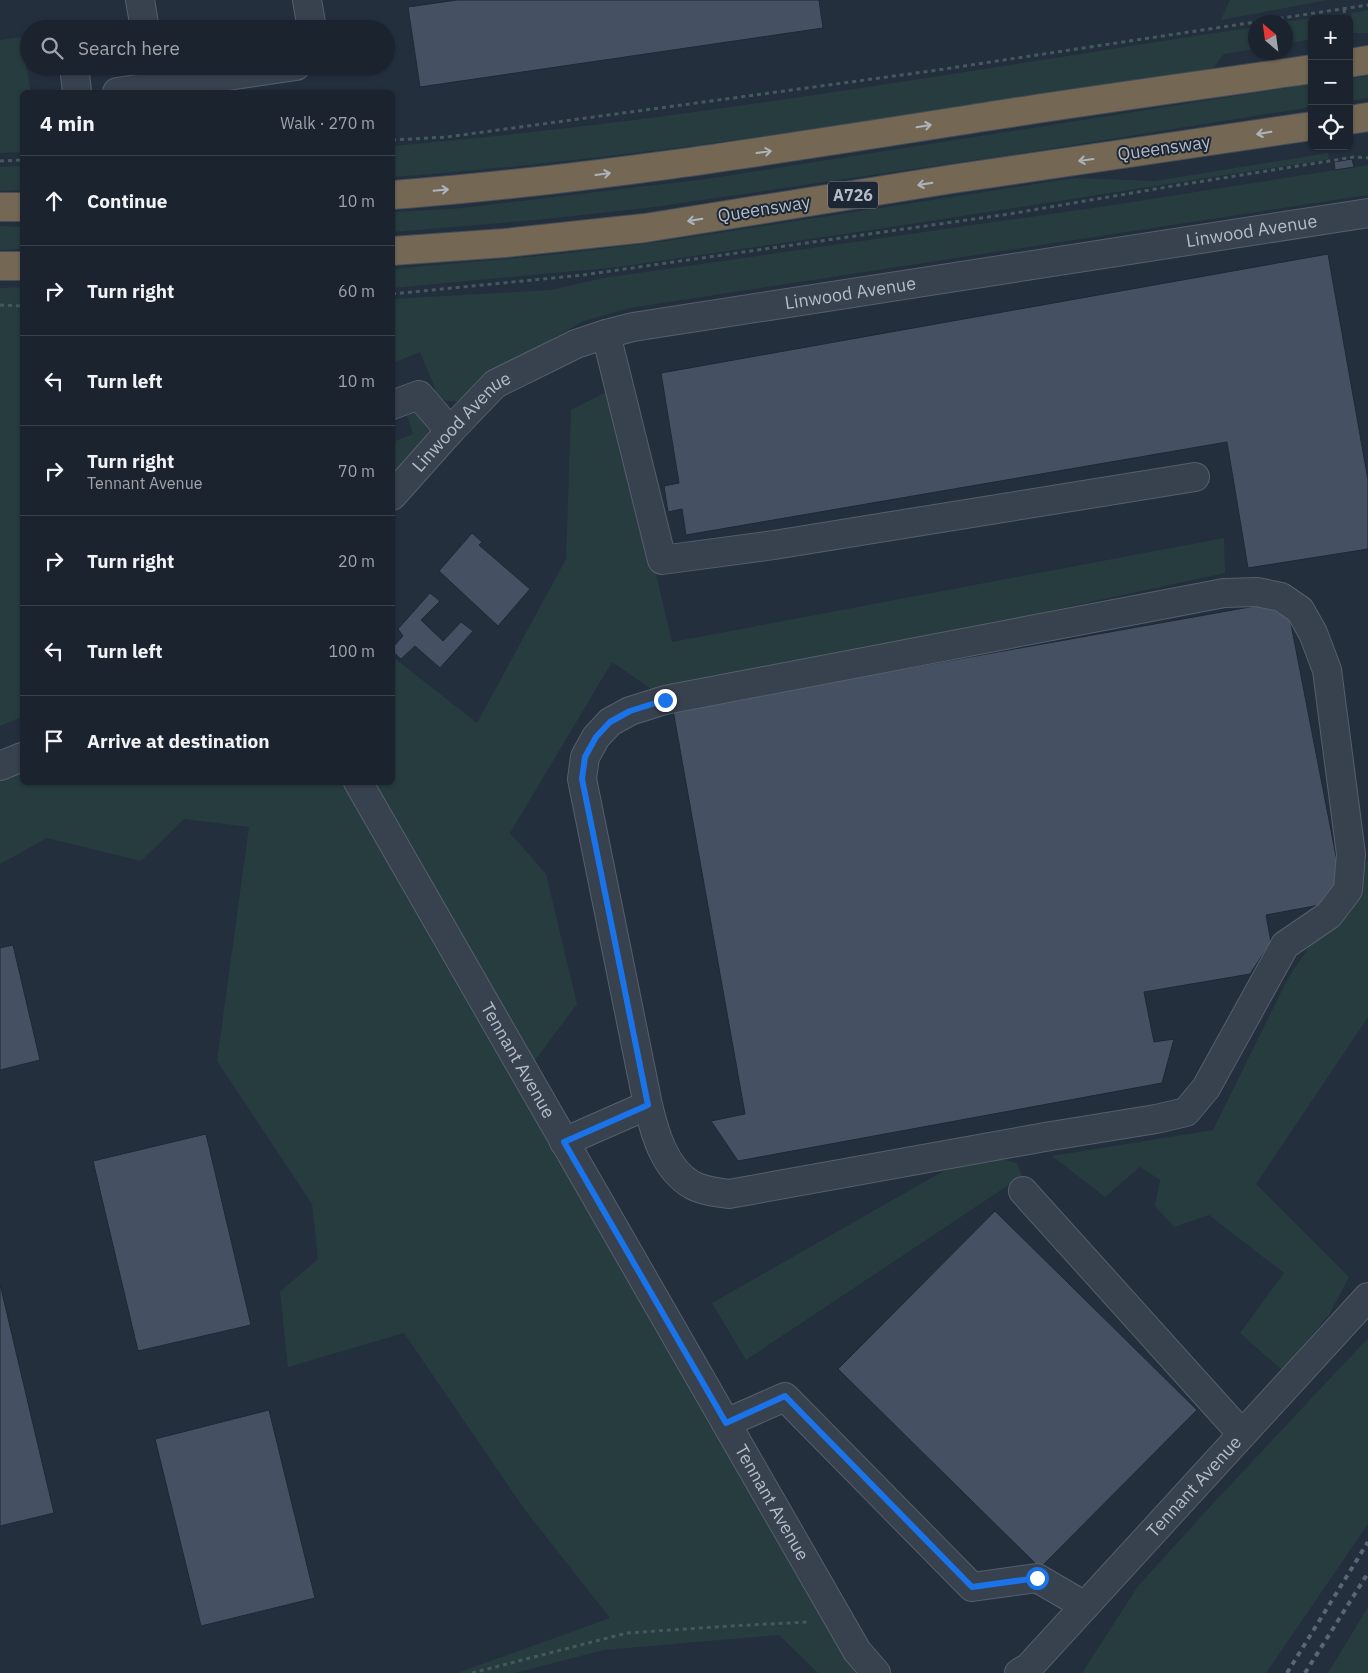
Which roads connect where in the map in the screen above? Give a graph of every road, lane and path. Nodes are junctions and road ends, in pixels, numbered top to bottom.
1 (140, 0) edge
2 (308, 0) edge
3 (1368, 5) edge
4 (1344, 9) junction
5 (1345, 15) edge
6 (143, 20) edge
7 (311, 20) edge
8 (1368, 60) edge
9 (1353, 62) edge
10 (1308, 70) edge
11 (75, 75) edge
12 (179, 75) edge
13 (153, 77) edge
14 (78, 90) edge
15 (122, 90) edge
16 (1368, 117) edge
17 (1353, 119) edge
18 (1308, 127) edge
19 (395, 140) edge
20 (1368, 158) edge
21 (20, 160) edge
22 (0, 161) edge
23 (395, 195) edge
24 (0, 207) edge
25 (20, 207) edge
26 (1368, 213) edge
27 (395, 251) edge
28 (0, 266) edge
29 (20, 266) edge
30 (395, 294) edge
31 (0, 305) edge
32 (20, 306) edge
33 (606, 334) junction
34 (395, 404) edge
35 (450, 430) junction
36 (1195, 477) dead end
37 (395, 493) edge
38 (20, 758) edge
39 (0, 766) edge
40 (360, 785) edge
41 (648, 1105) junction
42 (564, 1142) junction
43 (1023, 1191) dead end
44 (1368, 1297) edge
45 (726, 1423) junction
46 (1242, 1434) junction
47 (1085, 1606) junction
48 (837, 1617) junction
49 (472, 1673) edge
50 (876, 1673) edge
51 (1019, 1673) edge

1 - 6 street
2 - 7 street
3 - 4 path
4 - 5 path
4 - 19 path
8 - 9 highway
23 -> 10 highway
11 - 14 street
12 - 13 street
13 - 15 street
16 - 17 highway
18 -> 27 highway, Queensway / A726
20 - 30 path
21 - 22 path
24 - 25 highway
26 - 33 street, Linwood Avenue
28 - 29 highway
31 - 32 path
33 - 35 street, Linwood Avenue
33 - 36 street
34 - 35 street
35 - 37 street, Linwood Avenue
38 - 39 street
40 - 42 street, Tennant Avenue
41 - 41 street
41 - 42 street
42 - 45 street, Tennant Avenue
43 - 46 street
44 - 46 street, Tennant Avenue
45 - 47 street
45 - 48 street, Tennant Avenue
46 - 47 street, Tennant Avenue
47 - 51 street, Tennant Avenue
48 - 49 path
48 - 50 street, Tennant Avenue

